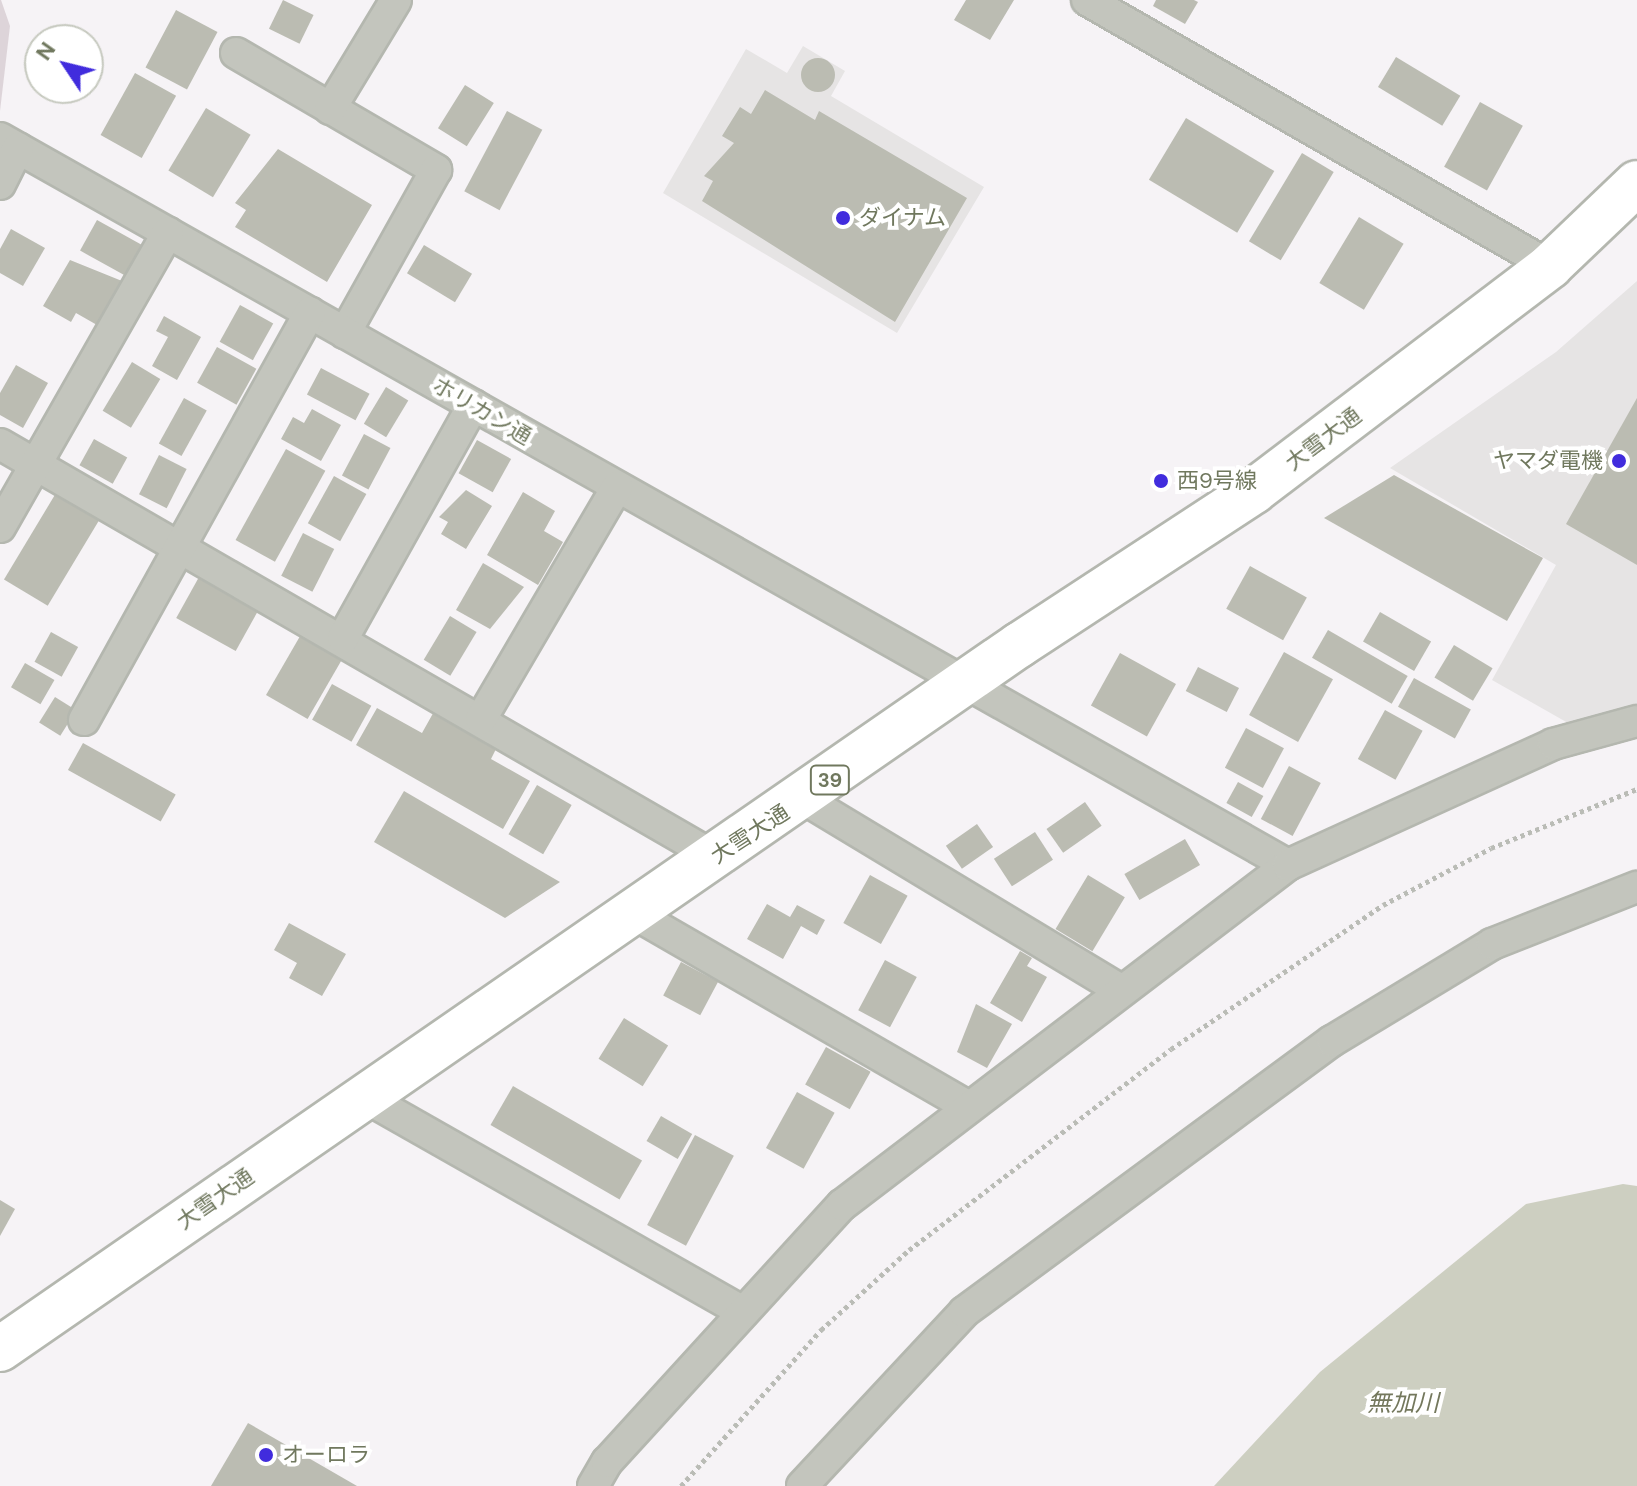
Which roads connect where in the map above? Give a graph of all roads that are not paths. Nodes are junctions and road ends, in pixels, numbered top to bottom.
1 (396, 0) edge
2 (1087, 0) edge
3 (236, 53) dead end
4 (330, 109) junction
5 (9, 143) edge
6 (1637, 183) edge
7 (0, 184) edge
8 (168, 232) junction
9 (1550, 266) junction
10 (310, 313) junction
11 (345, 333) junction
12 (473, 405) junction
13 (0, 444) edge
14 (36, 464) junction
15 (617, 487) junction
16 (0, 527) edge
17 (181, 546) junction
18 (343, 638) junction
19 (964, 685) junction
20 (481, 719) junction
21 (84, 720) dead end
22 (1637, 721) edge
23 (804, 799) junction
24 (715, 857) junction
25 (1288, 865) junction
26 (1637, 887) edge
27 (633, 913) junction
28 (1121, 990) junction
29 (363, 1096) junction
30 (965, 1105) junction
31 (743, 1312) junction
32 (0, 1349) edge
33 (593, 1486) edge
34 (802, 1486) edge

1 - 4 street
2 - 9 street
3 - 4 street
4 - 11 street
5 - 7 street
5 - 8 street, ホリカン通
6 - 9 highway, 大雪大通 / 39
8 - 10 street, ホリカン通
8 - 14 street
9 - 19 highway, 大雪大通 / 39
10 - 11 street, ホリカン通
10 - 17 street
11 - 12 street, ホリカン通
12 - 15 street, ホリカン通
12 - 18 street
13 - 14 street
14 - 16 street
14 - 17 street
15 - 19 street, ホリカン通
15 - 20 street
17 - 18 street
17 - 21 street
18 - 20 street
19 - 23 highway, 大雪大通 / 39
19 - 25 street
20 - 24 street
22 - 25 street
23 - 24 highway, 大雪大通 / 39
23 - 28 street
24 - 27 highway, 大雪大通 / 39
25 - 28 street
26 - 34 street
27 - 29 highway, 大雪大通 / 39
27 - 30 street
28 - 30 street
29 - 31 street
29 - 32 highway, 大雪大通 / 39
30 - 31 street
31 - 33 street

